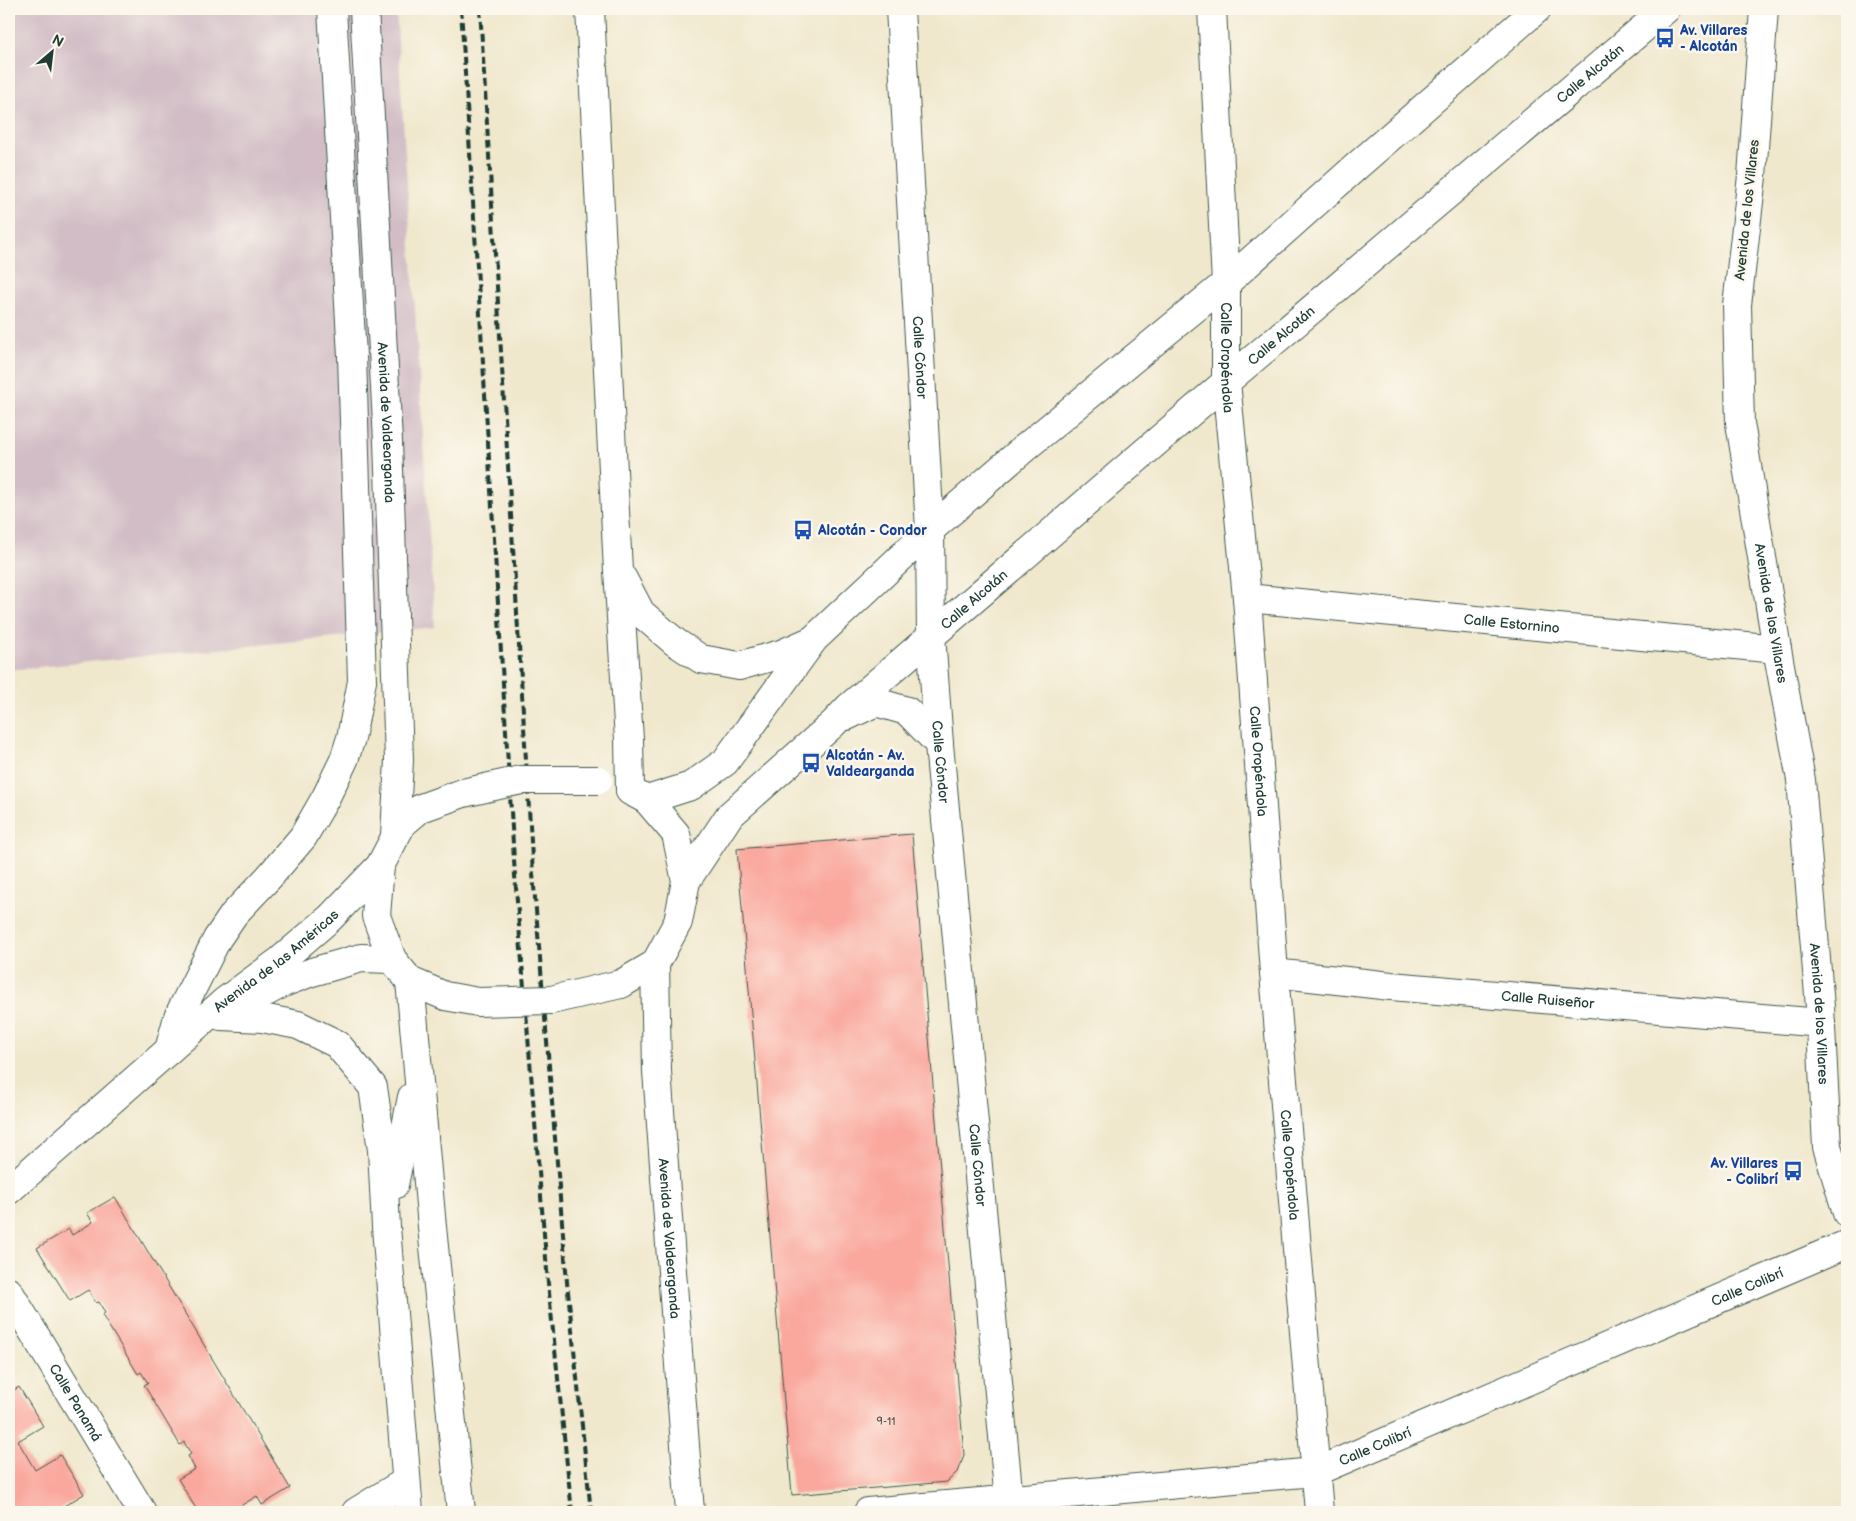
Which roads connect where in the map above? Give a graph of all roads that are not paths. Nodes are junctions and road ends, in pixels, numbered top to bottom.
1 (332, 9) edge
2 (364, 9) edge
3 (590, 9) edge
4 (900, 9) edge
5 (1212, 9) edge
6 (1537, 9) edge
7 (1666, 9) edge
8 (1764, 9) edge
9 (1226, 283) junction
10 (1226, 382) junction
11 (930, 530) junction
12 (618, 571) junction
13 (1247, 598) junction
14 (931, 635) junction
15 (814, 640) junction
16 (1777, 649) junction
17 (832, 724) junction
18 (939, 744) junction
19 (638, 795) junction
20 (395, 835) junction
21 (380, 866) junction
22 (686, 880) junction
23 (392, 959) junction
24 (655, 964) junction
25 (1274, 973) junction
26 (410, 981) junction
27 (221, 1016) junction
28 (1821, 1023) junction
29 (169, 1050) junction
30 (418, 1066) junction
31 (9, 1190) edge
32 (1847, 1213) edge
33 (386, 1227) junction
34 (1847, 1244) edge
35 (9, 1292) edge
36 (1316, 1472) junction
37 (405, 1482) junction
38 (1009, 1506) edge
39 (142, 1512) edge
40 (356, 1512) edge
41 (409, 1512) edge
42 (461, 1512) edge
43 (690, 1512) edge
44 (868, 1512) edge
45 (1319, 1512) edge

1 - 29 street
2 - 20 street, Avenida de Valdearganda
3 - 12 street
4 - 11 street, Calle Cóndor
5 - 9 street, Calle Oropéndola
6 - 9 street
7 - 10 street, Calle Alcotán
8 - 16 street, Avenida de los Villares
9 - 10 street, Calle Oropéndola
9 - 11 street
10 - 13 street, Calle Oropéndola
10 - 14 street, Calle Alcotán
11 - 14 street, Calle Cóndor
11 - 15 street
12 - 15 street
12 - 19 street
13 - 16 street, Calle Estornino
13 - 25 street, Calle Oropéndola
14 - 17 street, Calle Alcotán
14 - 18 street, Calle Cóndor
15 - 19 street
16 - 28 street, Avenida de los Villares
17 - 18 street, Calle Alcotán
17 - 22 street, Calle Alcotán
18 - 38 street, Calle Cóndor
19 - 20 street, bridge
19 - 22 street
20 - 21 street
21 - 23 street
21 - 29 street, Avenida de las Américas
22 - 24 street
23 - 26 street
23 - 27 street, Avenida de las Américas
24 - 26 street, bridge
24 - 43 street, Avenida de Valdearganda
25 - 28 street, Calle Ruiseñor
25 - 36 street, Calle Oropéndola
26 - 30 street
27 - 29 street, Avenida de las Américas
27 - 33 street
28 - 32 street, Avenida de los Villares
29 - 31 street, Avenida de las Américas
30 - 33 street
30 - 42 street
33 - 37 street
34 - 36 street, Calle Colibrí
35 - 39 street, Calle Panamá
36 - 38 street, Calle Colibrí
36 - 45 street, Calle Oropéndola
37 - 40 street
37 - 41 street
38 - 44 street, Calle Colibrí

